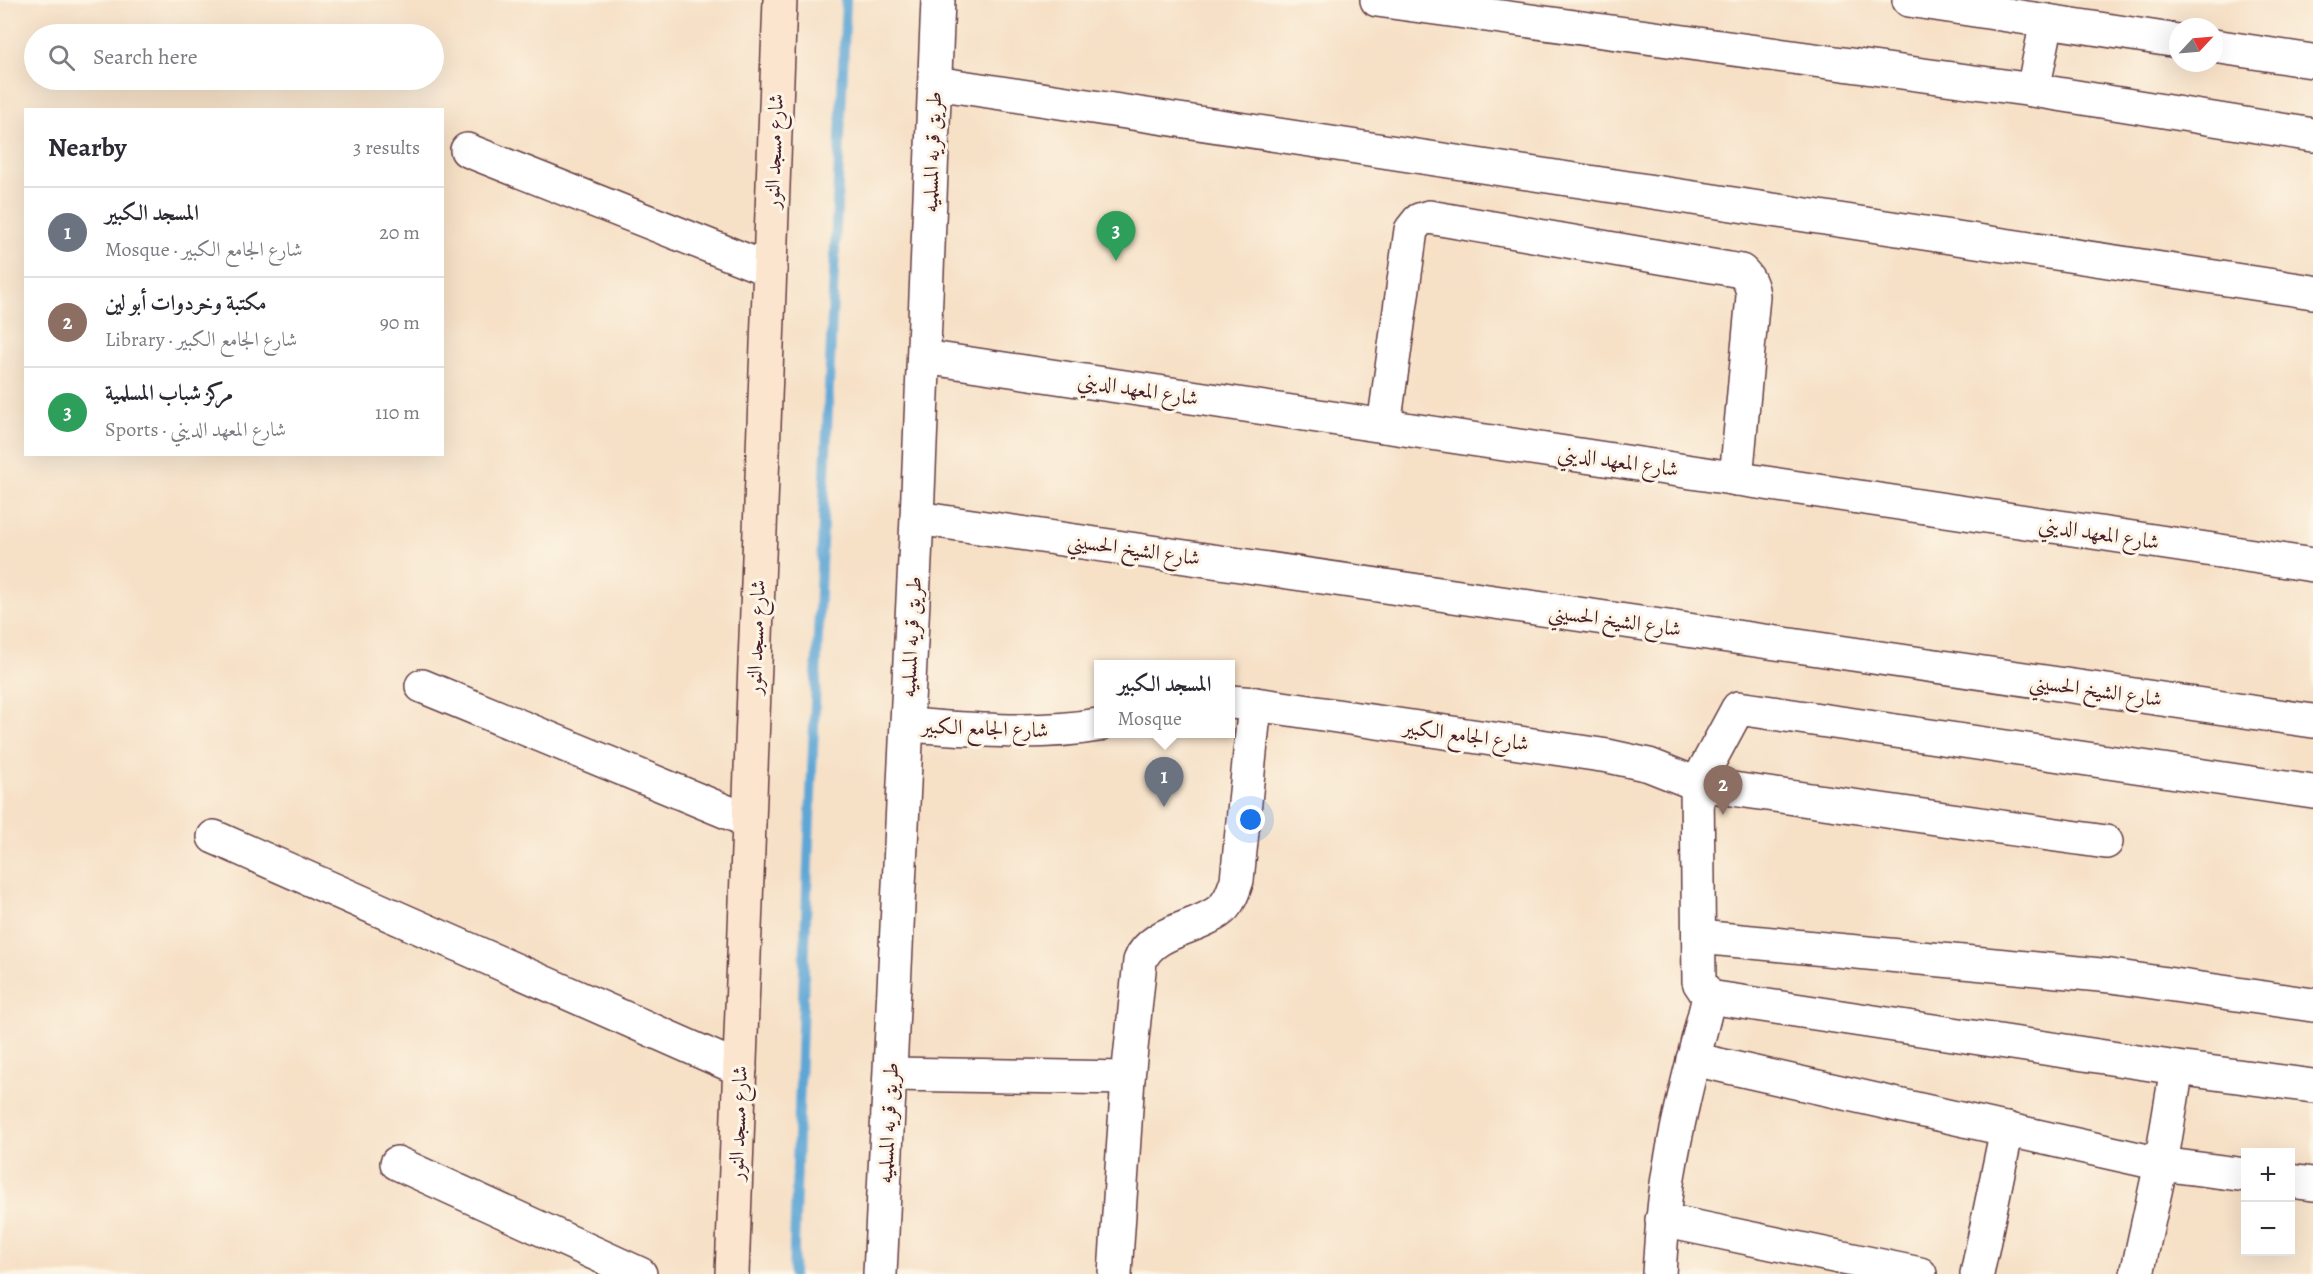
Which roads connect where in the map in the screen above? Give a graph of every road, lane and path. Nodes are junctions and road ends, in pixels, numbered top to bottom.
1 (780, 0) edge
2 (938, 0) edge
3 (1377, 0) edge
4 (1909, 0) edge
5 (2047, 21) junction
6 (2169, 40) edge
7 (2223, 47) edge
8 (2312, 61) dead end
9 (934, 83) junction
10 (2033, 90) junction
11 (2313, 135) edge
12 (467, 150) dead end
13 (770, 270) junction
14 (2313, 292) edge
15 (924, 357) junction
16 (1384, 426) junction
17 (1736, 478) junction
18 (917, 518) junction
19 (2313, 565) edge
20 (422, 686) dead end
21 (1243, 703) edge
22 (2313, 721) edge
23 (907, 725) junction
24 (1094, 726) edge
25 (1697, 784) junction
26 (2313, 792) edge
27 (749, 821) junction
28 (214, 837) dead end
29 (2106, 842) dead end
30 (1699, 937) junction
31 (1709, 997) junction
32 (2313, 1005) edge
33 (1693, 1059) junction
34 (2177, 1068) junction
35 (740, 1069) junction
36 (891, 1074) junction
37 (1128, 1078) junction
38 (2313, 1086) edge
39 (2007, 1129) junction
40 (397, 1164) dead end
41 (2161, 1164) junction
42 (2241, 1174) edge
43 (2295, 1182) edge
44 (2313, 1184) edge
45 (1662, 1220) junction
46 (640, 1274) edge
47 (732, 1274) edge
48 (880, 1274) edge
49 (1115, 1274) edge
50 (1659, 1274) edge
51 (1920, 1274) edge
52 (1977, 1274) edge
53 (2137, 1274) edge

1 - 13 main road, شارع مسجد النور
2 - 9 street, طريق قريه المسلميه
3 - 10 street
4 - 5 street
5 - 6 street
5 - 10 street
7 - 8 street
9 - 14 street
9 - 15 street, طريق قريه المسلميه
10 - 11 street
12 - 13 street
13 - 27 main road, شارع مسجد النور
15 - 16 street, شارع المعهد الديني
15 - 18 street, طريق قريه المسلميه
16 - 17 street, شارع المعهد الديني
16 - 17 street
17 - 19 street, شارع المعهد الديني
18 - 22 street, شارع الشيخ الحسيني
18 - 23 street, طريق قريه المسلميه
20 - 27 street
21 - 25 street, شارع الجامع الكبير
21 - 37 street
23 - 24 street, شارع الجامع الكبير
23 - 36 street, طريق قريه المسلميه
25 - 26 street
25 - 29 street, شارع الجامع الكبير
25 - 30 street
27 - 35 main road, شارع مسجد النور
28 - 35 street
30 - 31 street
30 - 32 street
31 - 33 street
31 - 34 street
33 - 39 street
33 - 45 street
34 - 38 street
34 - 41 street
35 - 47 main road, شارع مسجد النور
36 - 37 street
36 - 48 street, طريق قريه المسلميه
37 - 49 street
39 - 41 street
39 - 52 street
40 - 46 street
41 - 42 street
41 - 53 street
43 - 44 street
45 - 50 street
45 - 51 street

